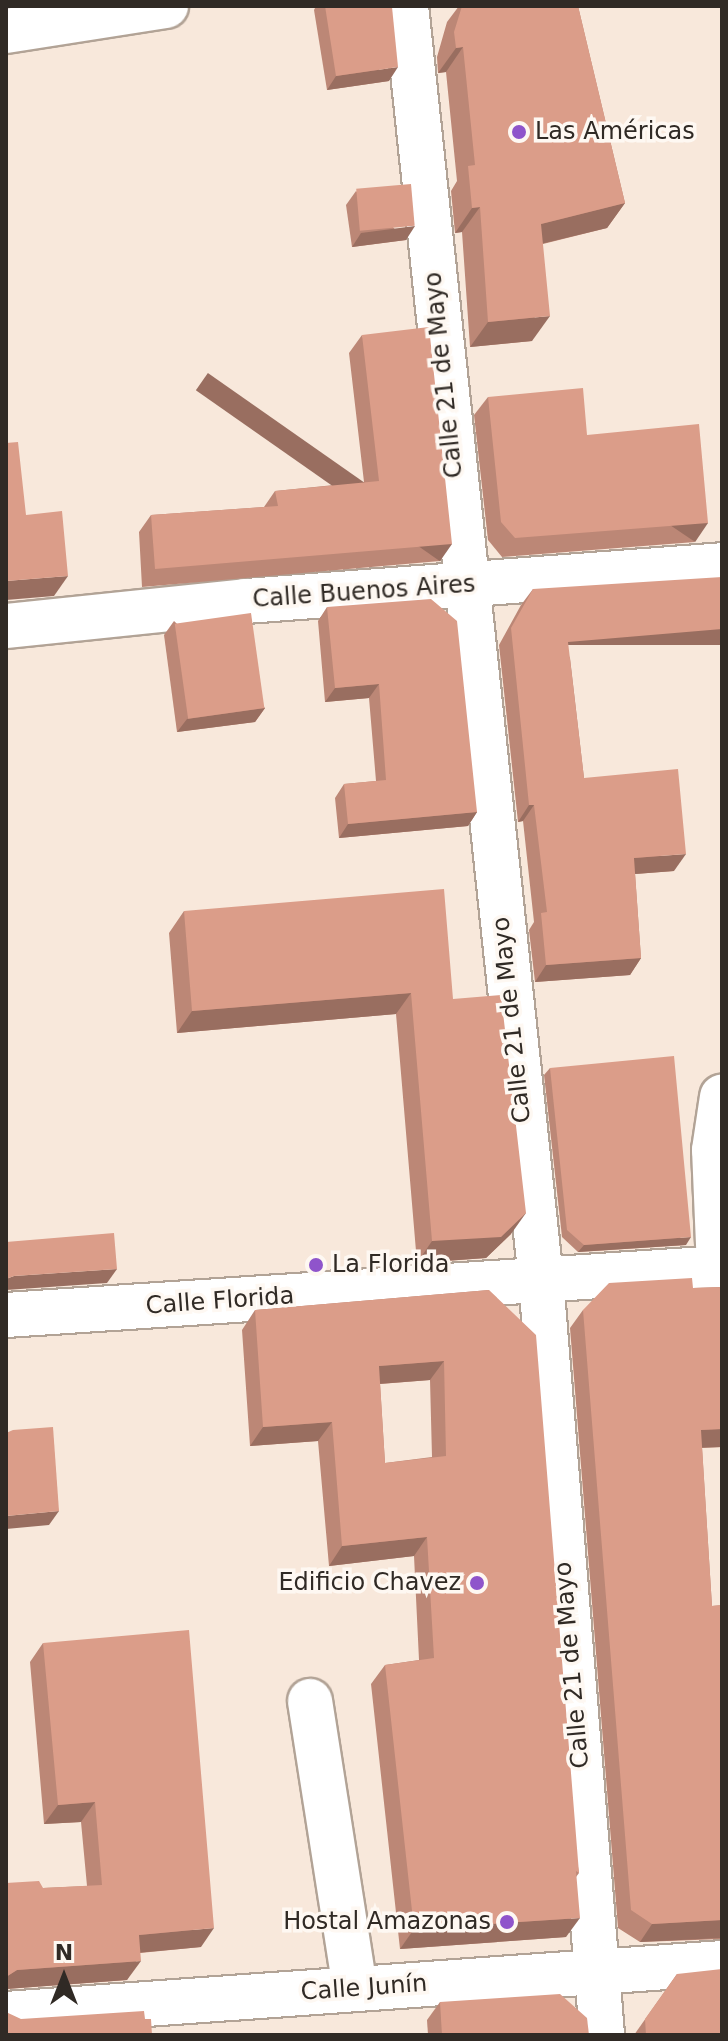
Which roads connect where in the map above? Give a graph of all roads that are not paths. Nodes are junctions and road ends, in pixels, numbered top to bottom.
1 (166, 6) edge
2 (406, 6) edge
3 (6, 31) edge
4 (722, 565) edge
5 (465, 584) junction
6 (6, 626) edge
7 (722, 1097) edge
8 (721, 1268) edge
9 (541, 1280) junction
10 (6, 1315) edge
11 (310, 1701) dead end
12 (722, 1963) edge
13 (596, 1972) junction
14 (355, 1989) junction
15 (6, 2014) edge
16 (602, 2035) edge

1 - 3 street
2 - 5 street, Calle 21 de Mayo
4 - 5 street, Calle Buenos Aires
5 - 6 street, Calle Buenos Aires
5 - 9 street, Calle 21 de Mayo
7 - 8 street
8 - 9 street, Calle Florida
9 - 10 street, Calle Florida
9 - 13 street, Calle 21 de Mayo
11 - 14 street
12 - 13 street, Calle Junín
13 - 14 street, Calle Junín
13 - 16 street, Calle 21 de Mayo
14 - 15 street, Calle Junín

